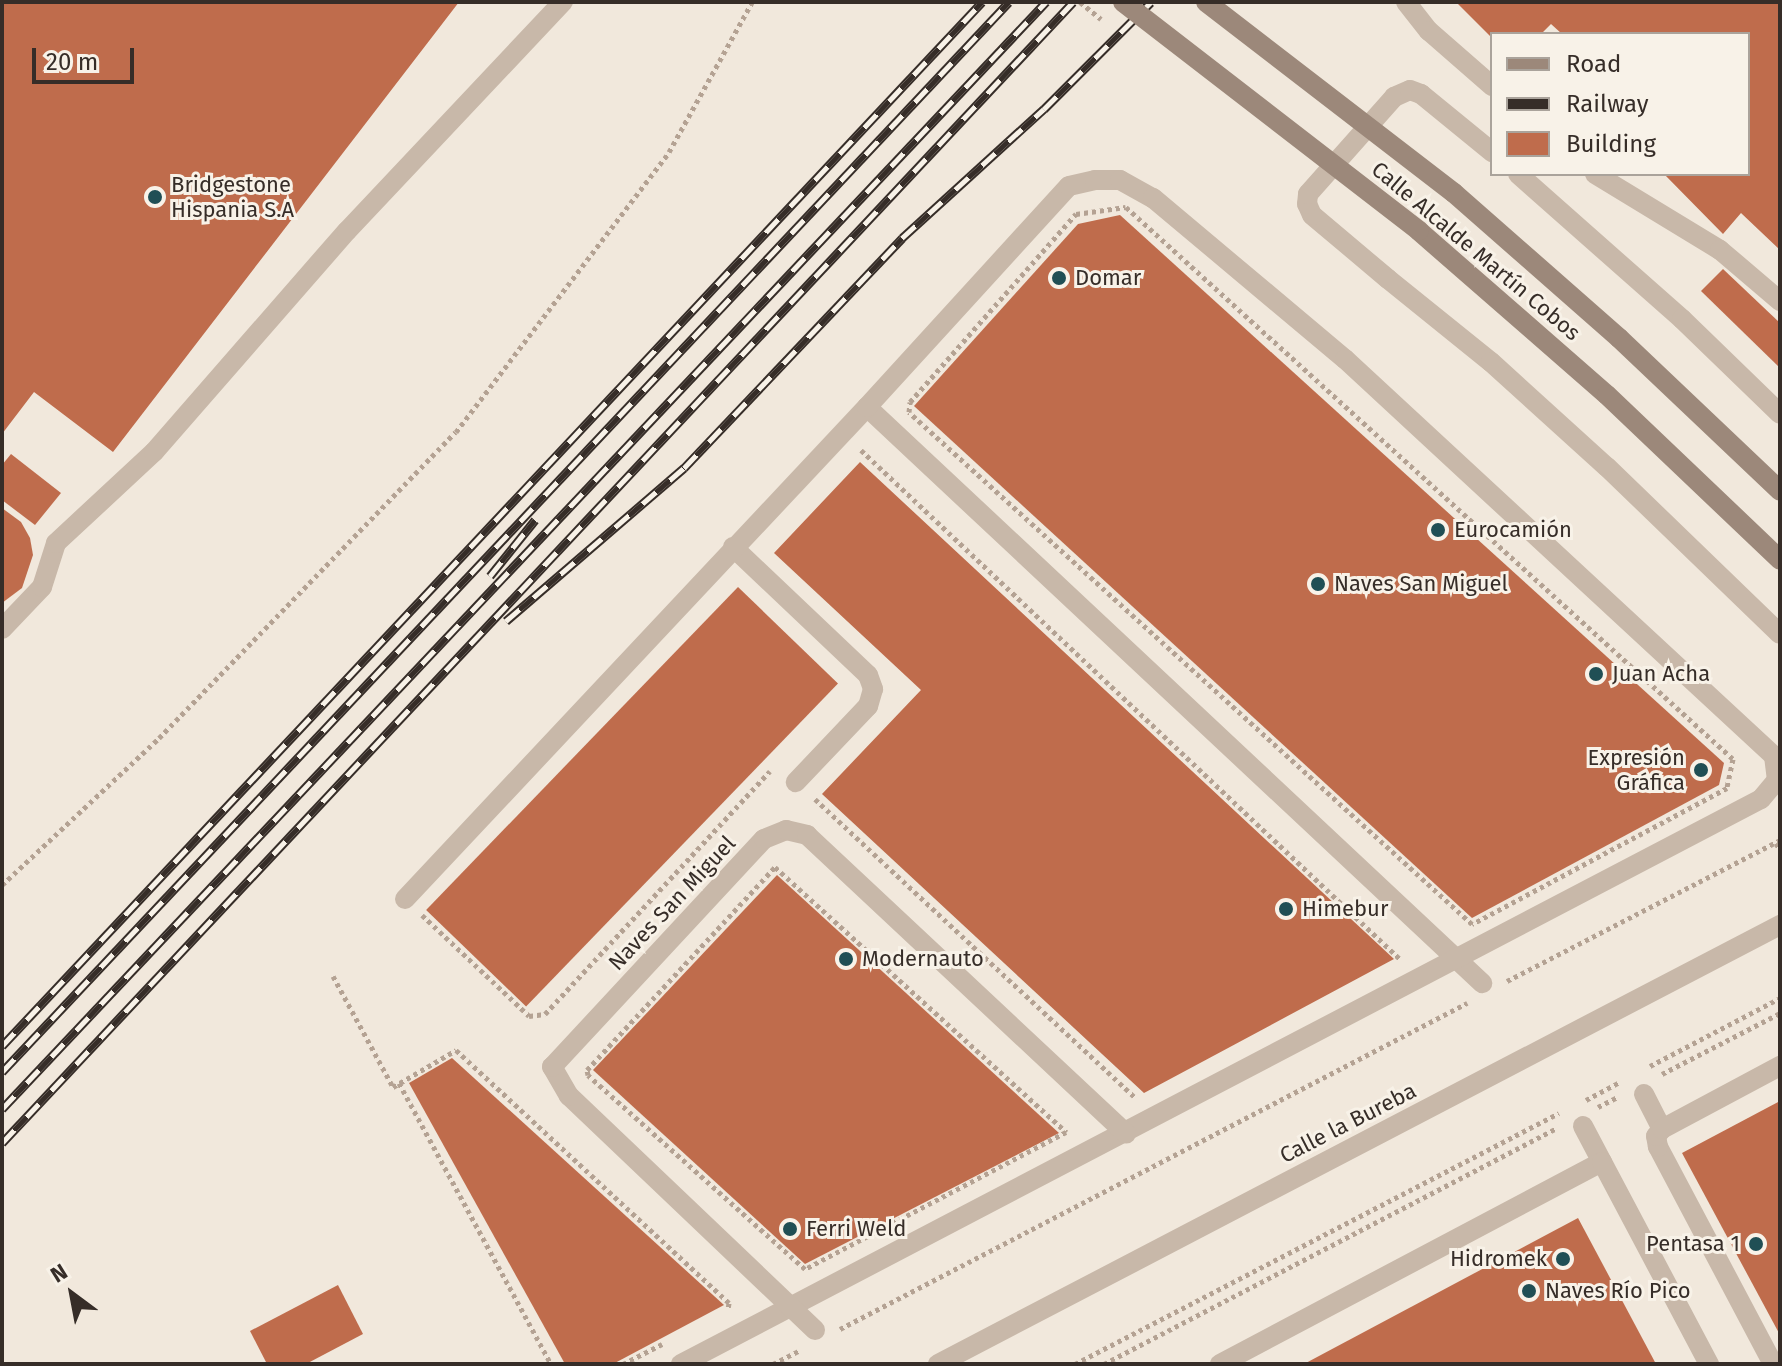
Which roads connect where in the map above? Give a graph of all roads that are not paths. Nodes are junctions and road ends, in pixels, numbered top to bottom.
1 (563, 2) edge
2 (1123, 2) edge
3 (1206, 2) edge
4 (1406, 2) edge
5 (1490, 84) edge
6 (1490, 150) edge
7 (1520, 176) edge
8 (1598, 176) edge
9 (1780, 301) edge
10 (867, 407) junction
11 (1780, 414) edge
12 (1780, 491) edge
13 (733, 547) junction
14 (1780, 560) edge
15 (2, 629) edge
16 (1780, 634) edge
17 (796, 782) road end
18 (405, 899) road end
19 (1780, 925) edge
20 (1460, 960) junction
21 (1486, 988) road end
22 (1780, 1066) edge
23 (1641, 1088) road end
24 (1579, 1121) road end
25 (1662, 1129) junction
26 (1126, 1134) junction
27 (1602, 1162) junction
28 (792, 1307) junction
29 (815, 1330) dead end
30 (681, 1364) edge
31 (938, 1364) edge
32 (1220, 1364) edge
33 (1709, 1364) edge
34 (1773, 1364) edge

1 - 15 street
2 - 14 main road, Calle Alcalde Martín Cobos, bridge
3 - 12 main road, Calle Alcalde Martín Cobos, bridge
4 - 5 street
6 - 16 street
7 - 11 street
8 - 9 street
10 - 13 street
10 - 20 street
10 - 20 street
13 - 17 street
13 - 18 street
19 - 31 street, Calle la Bureba
20 - 21 street
20 - 26 street
22 - 25 street
23 - 25 street
24 - 27 street
25 - 34 street
26 - 28 street
26 - 28 street, Naves San Miguel
27 - 32 street
27 - 33 street
28 - 29 street, Naves San Miguel
28 - 30 street

